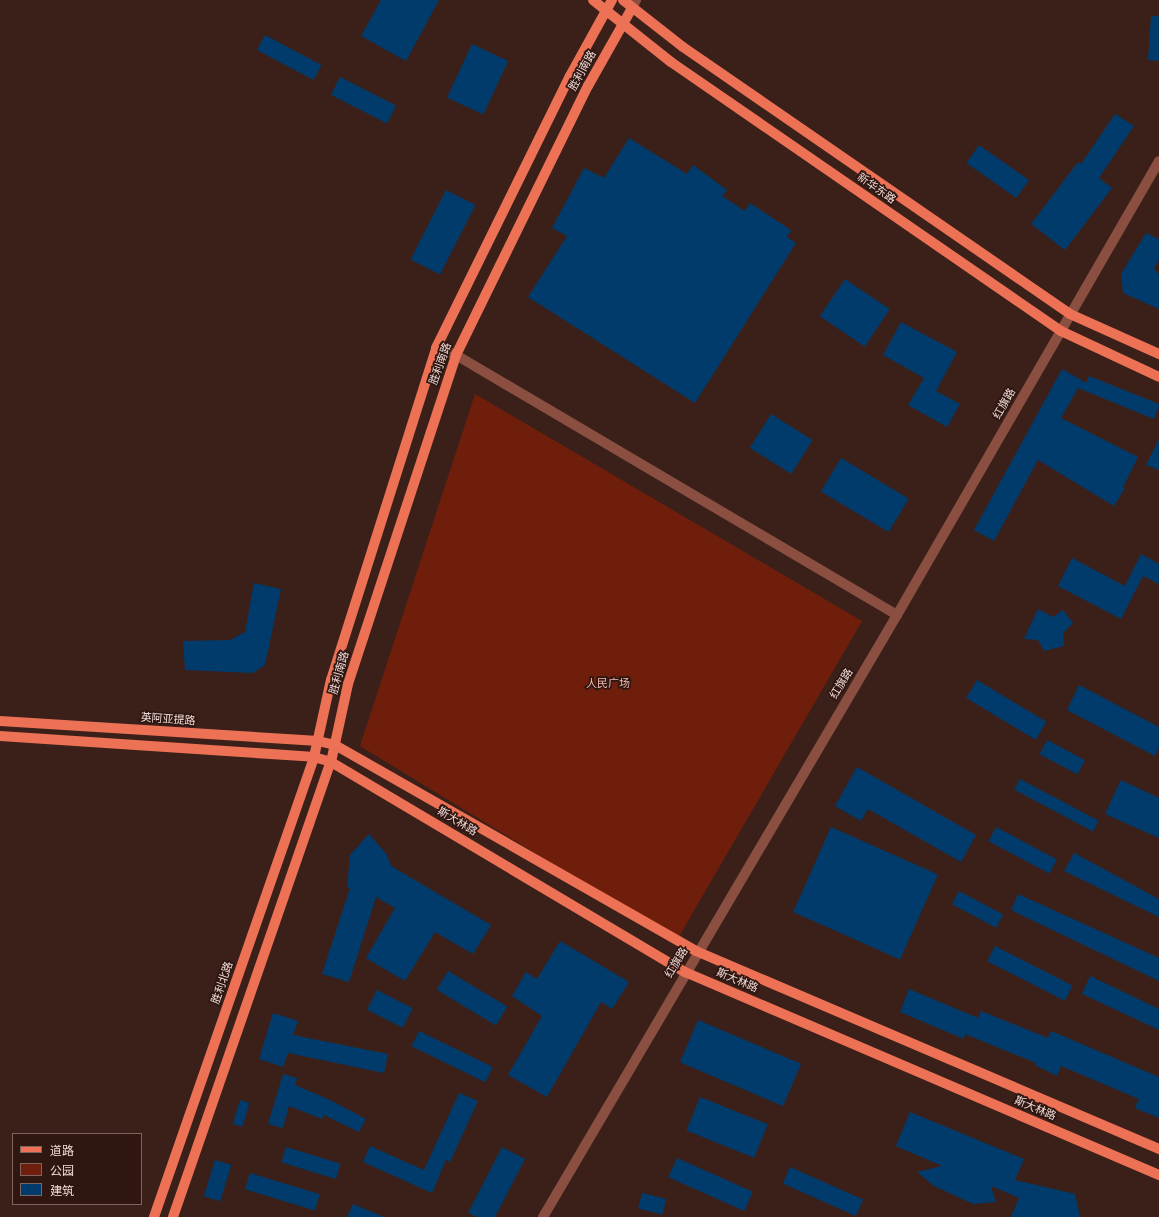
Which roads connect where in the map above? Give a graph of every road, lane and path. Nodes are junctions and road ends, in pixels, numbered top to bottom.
1 (593, 0) edge
2 (612, 0) edge
3 (623, 0) edge
4 (634, 4) edge
5 (606, 12) junction
6 (623, 25) junction
7 (1159, 161) edge
8 (1070, 314) junction
9 (1061, 331) junction
10 (436, 348) junction
11 (1159, 354) edge
12 (456, 355) junction
13 (1159, 376) edge
14 (897, 615) junction
15 (0, 721) edge
16 (0, 736) edge
17 (318, 741) junction
18 (335, 744) junction
19 (314, 758) junction
20 (331, 762) junction
21 (698, 952) junction
22 (685, 972) junction
23 (1159, 1149) edge
24 (1159, 1175) edge
25 (154, 1217) edge
26 (173, 1217) edge
27 (543, 1217) edge

1 - 5 main road, 新华东路
2 - 5 main road, 胜利南路
3 - 4 main road, 新华东路
4 - 6 main road, 胜利南路
4 - 8 main road, 新华东路
5 - 6 main road, 新华东路
5 - 10 main road, 胜利南路
6 - 9 main road, 新华东路
6 - 12 main road, 胜利南路
7 - 8 street, 红旗路
8 - 9 street, 红旗路
8 - 11 main road, 新华东路
9 - 13 main road, 新华东路
9 - 14 street, 红旗路
10 - 12 street
10 - 17 main road, 胜利南路
12 - 14 street
12 - 18 main road, 胜利南路
14 - 21 street, 红旗路
15 - 17 main road, 英阿亚提路
16 - 19 main road
17 - 18 main road, 英阿亚提路
17 - 19 main road, 胜利南路
18 - 20 main road, 胜利南路
18 - 21 main road, 斯大林路
19 - 20 main road
19 - 25 main road, 胜利北路
20 - 22 main road, 斯大林路
20 - 26 main road
21 - 22 street, 红旗路
21 - 23 main road, 斯大林路
22 - 24 main road, 斯大林路
22 - 27 street, 红旗路

